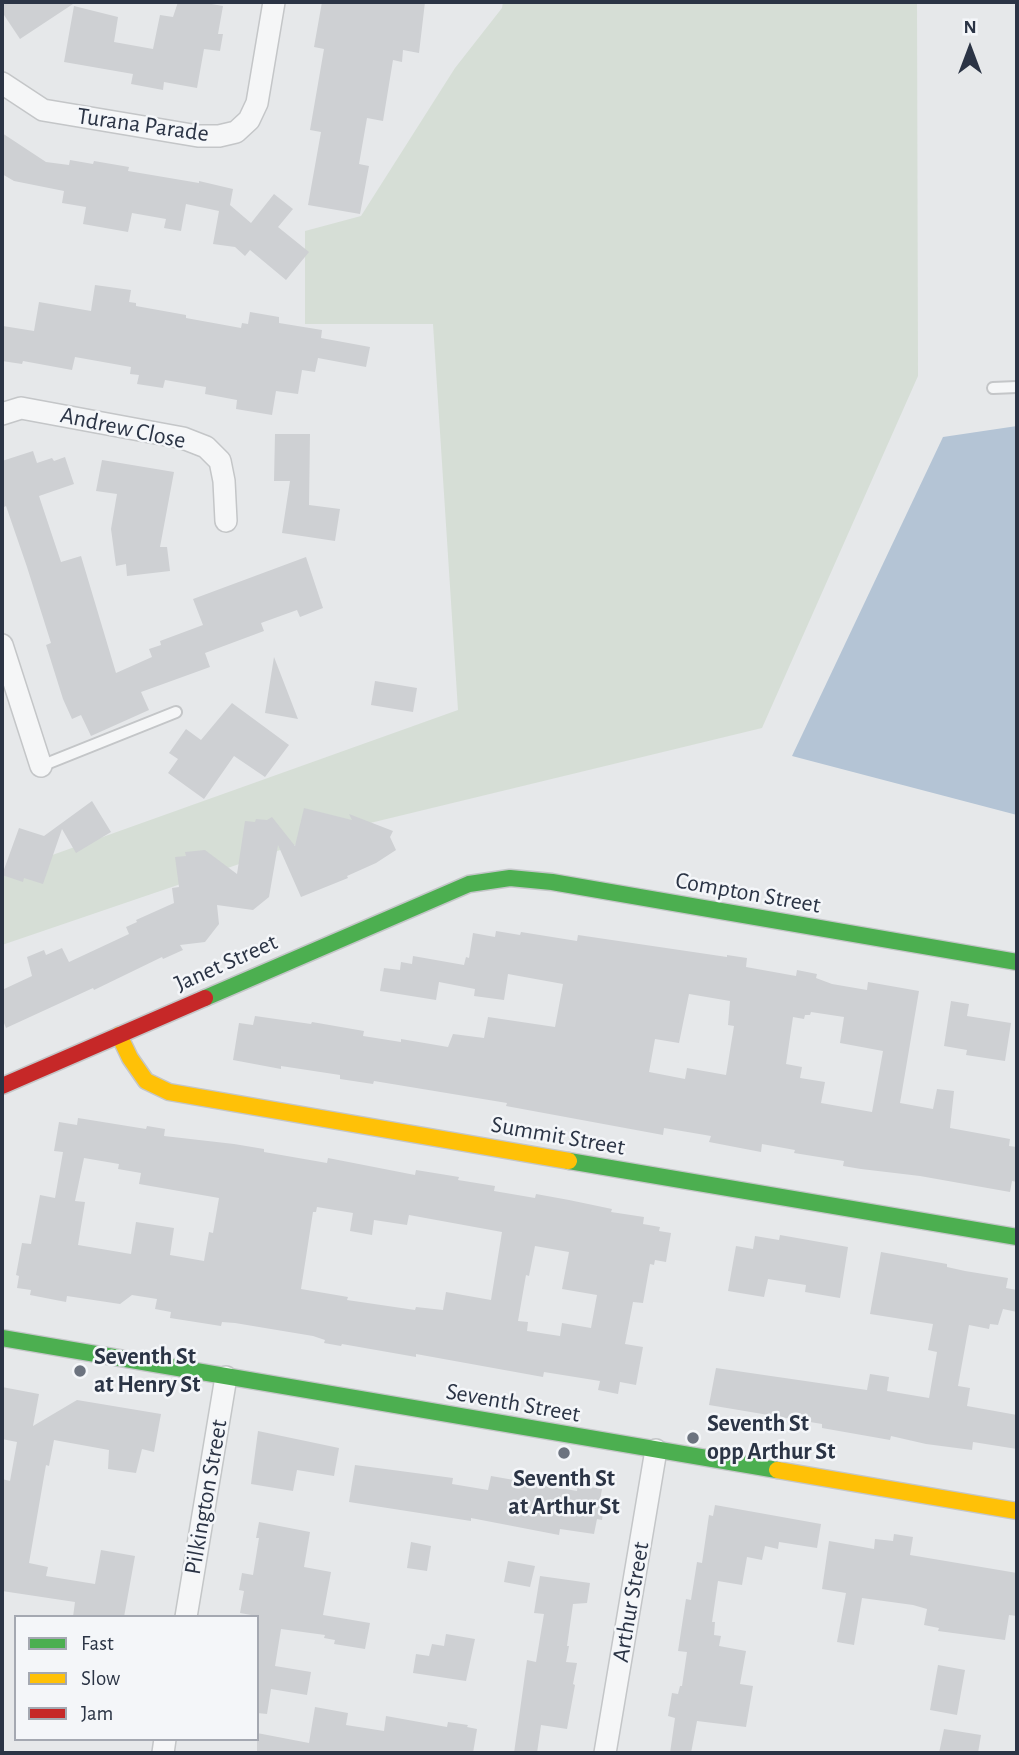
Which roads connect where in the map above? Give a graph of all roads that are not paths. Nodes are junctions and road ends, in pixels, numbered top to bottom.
1 (274, 2) edge
2 (2, 83) edge
3 (1017, 387) edge
4 (993, 388) dead end
5 (2, 414) edge
6 (226, 521) dead end
7 (2, 645) edge
8 (176, 712) dead end
9 (41, 766) joint
10 (469, 884) joint
11 (1017, 962) edge
12 (119, 1035) junction
13 (2, 1086) edge
14 (1017, 1237) edge
15 (2, 1338) edge
16 (226, 1377) junction
17 (656, 1450) junction
18 (1017, 1511) edge
19 (186, 1615) edge
20 (605, 1753) edge

1 - 2 street, Turana Parade
3 - 4 lane
5 - 6 street, Andrew Close
7 - 9 street
8 - 9 lane
10 - 11 street, Compton Street
10 - 12 street, Janet Street
12 - 13 street, Janet Street
12 - 14 street, Summit Street
15 - 16 street, Seventh Street
16 - 17 street, Seventh Street
16 - 19 street, Pilkington Street
17 - 18 street, Seventh Street
17 - 20 street, Arthur Street

